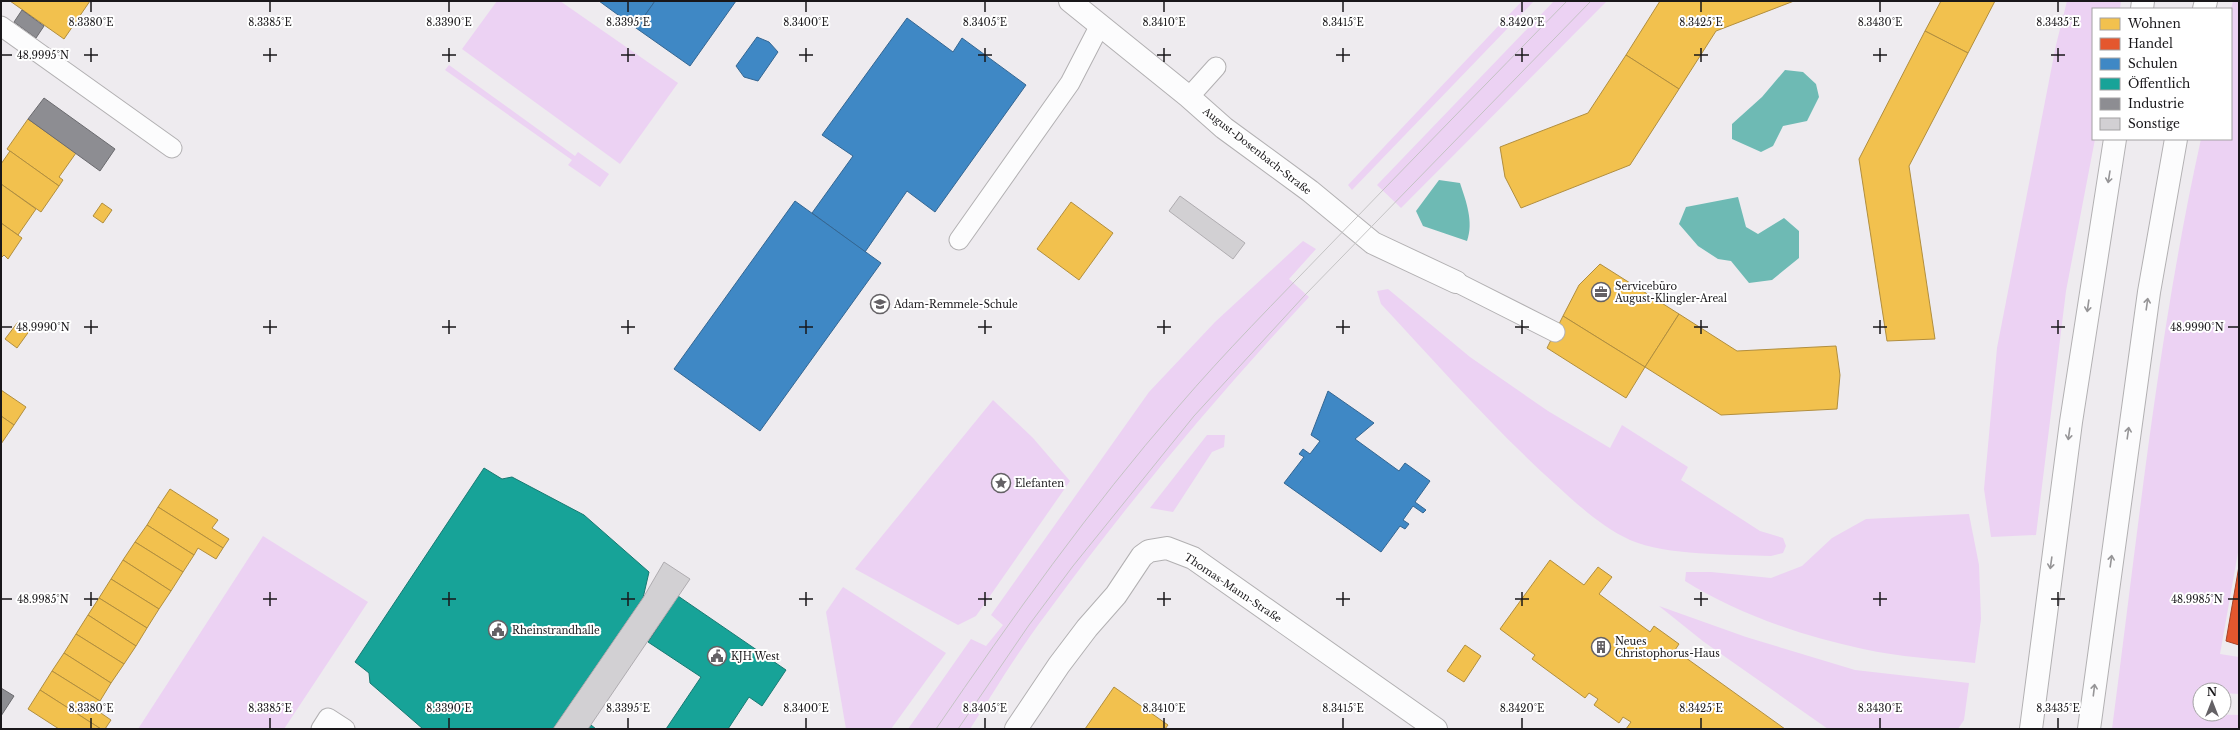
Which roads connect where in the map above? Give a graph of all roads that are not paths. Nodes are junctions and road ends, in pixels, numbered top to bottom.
1 (1070, 1) edge
2 (1100, 25) junction
3 (1, 26) edge
4 (1216, 67) dead end
5 (1189, 97) junction
6 (2115, 140) edge
7 (2176, 140) edge
8 (172, 148) dead end
9 (960, 240) dead end
10 (1456, 282) joint
11 (1555, 332) dead end
12 (321, 729) edge
13 (345, 729) edge
14 (1016, 729) edge
15 (1436, 729) edge
16 (2031, 729) edge
17 (2089, 729) edge

1 - 2 main road, August-Dosenbach-Straße
2 - 5 main road, August-Dosenbach-Straße
2 - 9 lane
3 - 8 lane
4 - 5 lane
5 - 10 main road, August-Dosenbach-Straße
6 -> 16 main road
17 -> 7 main road
10 - 11 lane
12 - 13 lane
14 - 15 main road, Thomas-Mann-Straße

